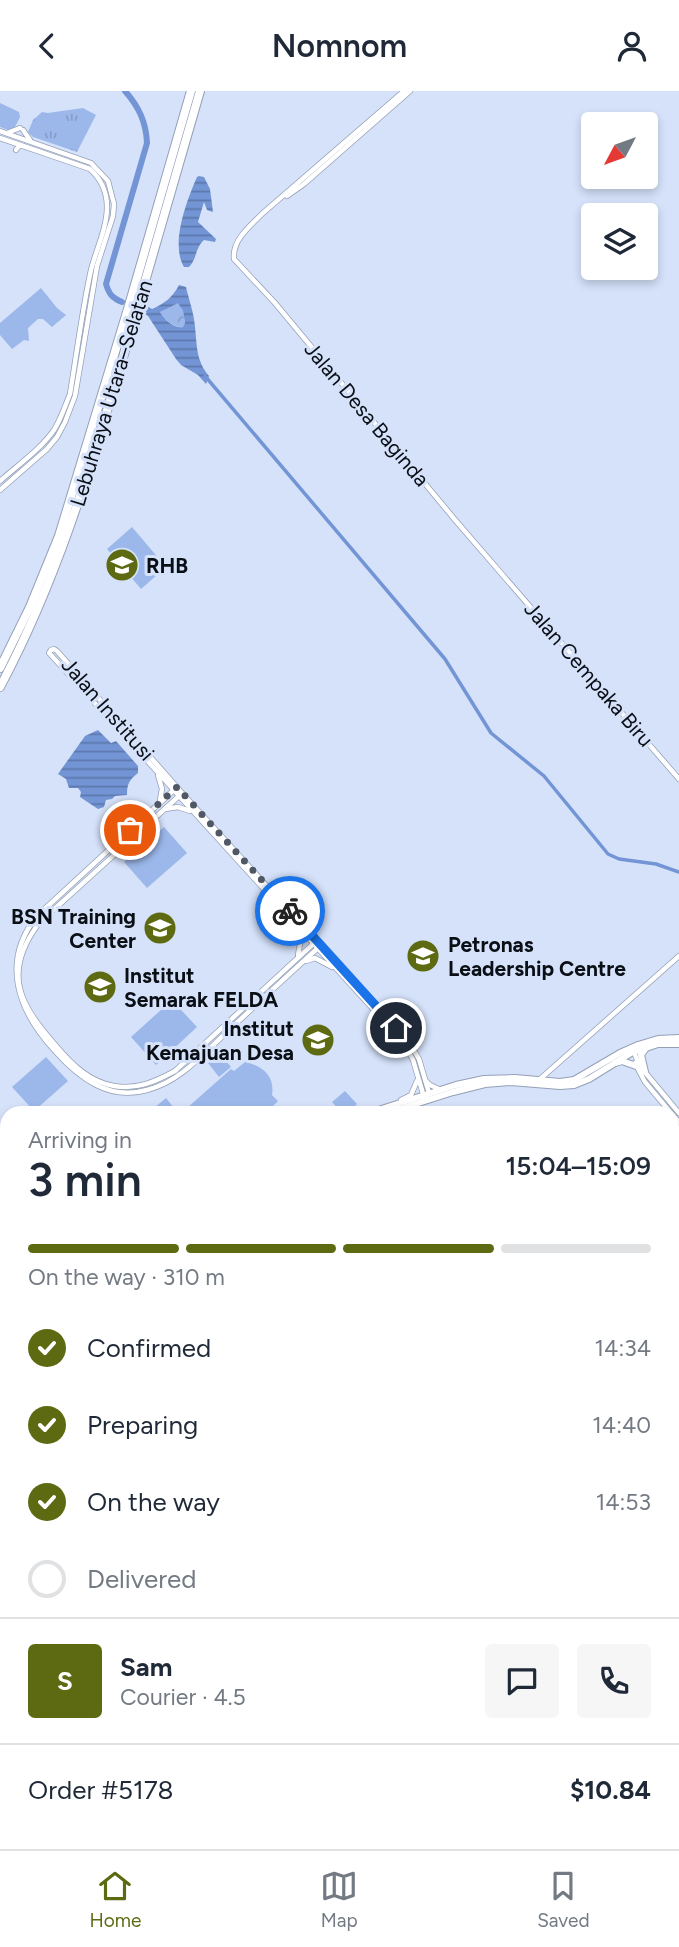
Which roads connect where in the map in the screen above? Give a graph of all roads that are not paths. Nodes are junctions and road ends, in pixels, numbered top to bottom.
1 (191, 91) edge
2 (200, 91) edge
3 (404, 91) edge
4 (411, 91) edge
5 (3, 132) edge
6 (0, 138) edge
7 (10, 141) junction
8 (32, 142) junction
9 (24, 146) junction
10 (272, 206) junction
11 (134, 306) junction
12 (0, 481) edge
13 (0, 490) edge
14 (499, 569) joint
15 (0, 668) edge
16 (0, 687) edge
17 (157, 772) junction
18 (679, 779) edge
19 (176, 789) junction
20 (180, 794) junction
21 (158, 804) junction
22 (164, 809) junction
23 (194, 813) junction
24 (295, 924) junction
25 (317, 944) junction
26 (679, 956) edge
27 (299, 961) junction
28 (336, 969) junction
29 (679, 1038) edge
30 (679, 1044) edge
31 (648, 1046) junction
32 (632, 1051) junction
33 (611, 1064) junction
34 (636, 1066) junction
35 (645, 1072) junction
36 (418, 1077) junction
37 (425, 1079) junction
38 (539, 1080) junction
39 (442, 1090) junction
40 (427, 1098) junction
41 (391, 1106) joint
42 (406, 1106) edge
43 (666, 1106) edge
44 (673, 1106) edge

1 - 11 highway, Lebuhraya Utara–Selatan
2 - 11 highway, Lebuhraya Utara–Selatan
3 - 10 street
4 - 10 street
5 - 8 street
5 - 8 street
6 - 7 street
7 - 9 street
7 - 9 street
8 - 13 street
9 - 12 street
10 - 14 street, Jalan Desa Baginda
11 - 15 highway, Lebuhraya Utara–Selatan
11 - 16 highway, Lebuhraya Utara–Selatan
14 - 18 street, Jalan Cempaka Biru
17 - 19 street, Jalan Institusi
17 - 19 street, Jalan Institusi
17 - 21 street
19 - 20 street, Jalan Institusi
19 - 21 street
20 - 22 street
20 - 23 street, Jalan Institusi
20 - 25 street, Jalan Institusi
21 - 27 street
22 - 23 street
22 - 27 street
23 - 24 street, Jalan Institusi
24 - 25 street, Jalan Institusi
24 - 27 street
25 - 27 street
25 - 28 street, Jalan Institusi
25 - 37 street, Jalan Institusi
26 - 38 street
27 - 28 street
28 - 36 street, Jalan Institusi
29 - 32 main road
30 - 31 main road
31 - 32 main road
31 - 35 main road
32 - 33 main road
32 - 34 street
32 - 35 street
32 - 38 main road
33 - 34 main road
33 - 40 main road
34 - 43 street
35 - 44 street
36 - 40 street, Jalan Institusi
36 - 41 street
37 - 39 street
37 - 40 street, Jalan Institusi
38 - 39 main road
39 - 40 main road
40 - 41 main road
40 - 42 main road

